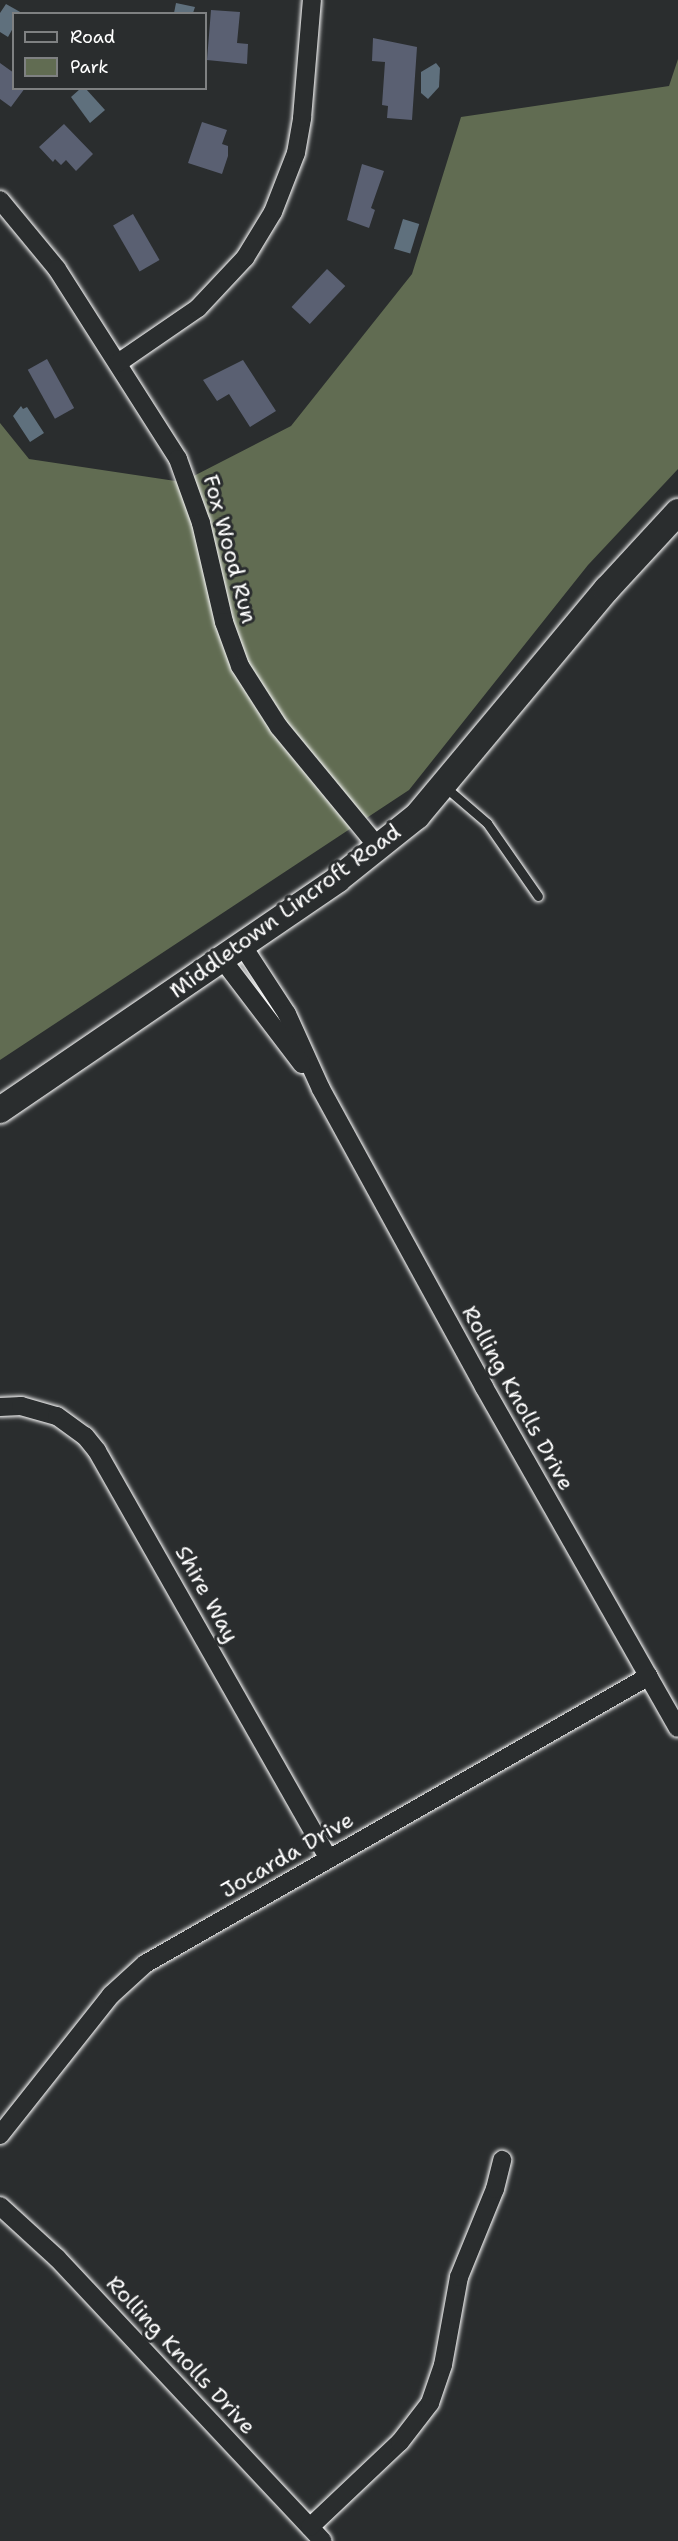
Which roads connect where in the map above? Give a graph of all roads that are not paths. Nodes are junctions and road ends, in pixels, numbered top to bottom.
1 (312, 0) edge
2 (0, 200) edge
3 (118, 363) junction
4 (678, 512) edge
5 (444, 786) junction
6 (378, 847) junction
7 (538, 896) dead end
8 (232, 952) junction
9 (0, 1110) edge
10 (0, 1407) edge
11 (649, 1676) junction
12 (678, 1728) edge
13 (329, 1859) junction
14 (0, 2135) edge
15 (502, 2160) dead end
16 (0, 2206) edge
17 (310, 2527) junction
18 (323, 2541) edge

1 - 3 street
2 - 3 street, Fox Wood Run
3 - 6 street, Fox Wood Run
4 - 5 main road, Middletown Lincroft Road
5 - 6 main road, Middletown Lincroft Road
5 - 7 lane
6 - 8 main road, Middletown Lincroft Road
8 - 9 main road, Middletown Lincroft Road
8 - 11 street, Rolling Knolls Drive
10 - 13 street, Shire Way
11 - 12 street, Rolling Knolls Drive
11 - 13 street, Jocarda Drive
13 - 14 street, Jocarda Drive
15 - 17 street
16 - 17 street, Rolling Knolls Drive
17 - 18 street, Rolling Knolls Drive

